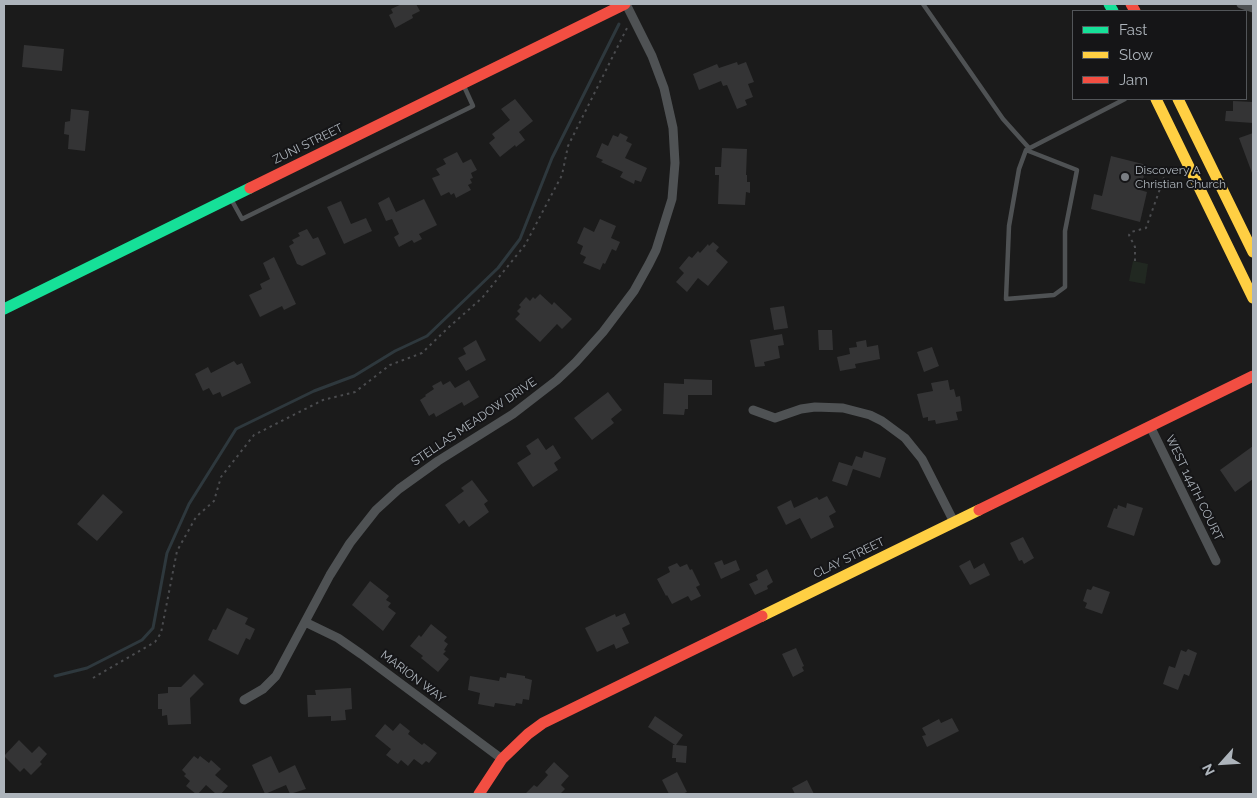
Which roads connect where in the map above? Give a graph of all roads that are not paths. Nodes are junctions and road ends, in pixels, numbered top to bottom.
1 (626, 4) edge
2 (923, 4) edge
3 (462, 84) junction
4 (1123, 100) edge
5 (1156, 100) edge
6 (1178, 100) edge
7 (1027, 149) junction
8 (230, 198) junction
9 (1253, 252) edge
10 (1253, 298) edge
11 (4, 309) edge
12 (1253, 376) edge
13 (753, 410) dead end
14 (1150, 426) junction
15 (954, 522) junction
16 (1216, 561) dead end
17 (305, 622) junction
18 (244, 700) dead end
19 (502, 759) junction
20 (479, 794) edge

1 - 3 street, ZUNI STREET
1 - 17 street, STELLAS MEADOW DRIVE
2 - 7 lane
3 - 8 street, ZUNI STREET
3 - 8 lane
4 - 7 lane
5 - 10 street
6 - 9 street
7 - 7 lane
8 - 11 street, ZUNI STREET
12 - 14 street, CLAY STREET
13 - 15 street
14 - 15 street, CLAY STREET
14 - 16 street, WEST 144TH COURT
15 - 19 street, CLAY STREET
17 - 18 street, STELLAS MEADOW DRIVE
17 - 19 street, MARION WAY
19 - 20 street, CLAY STREET

